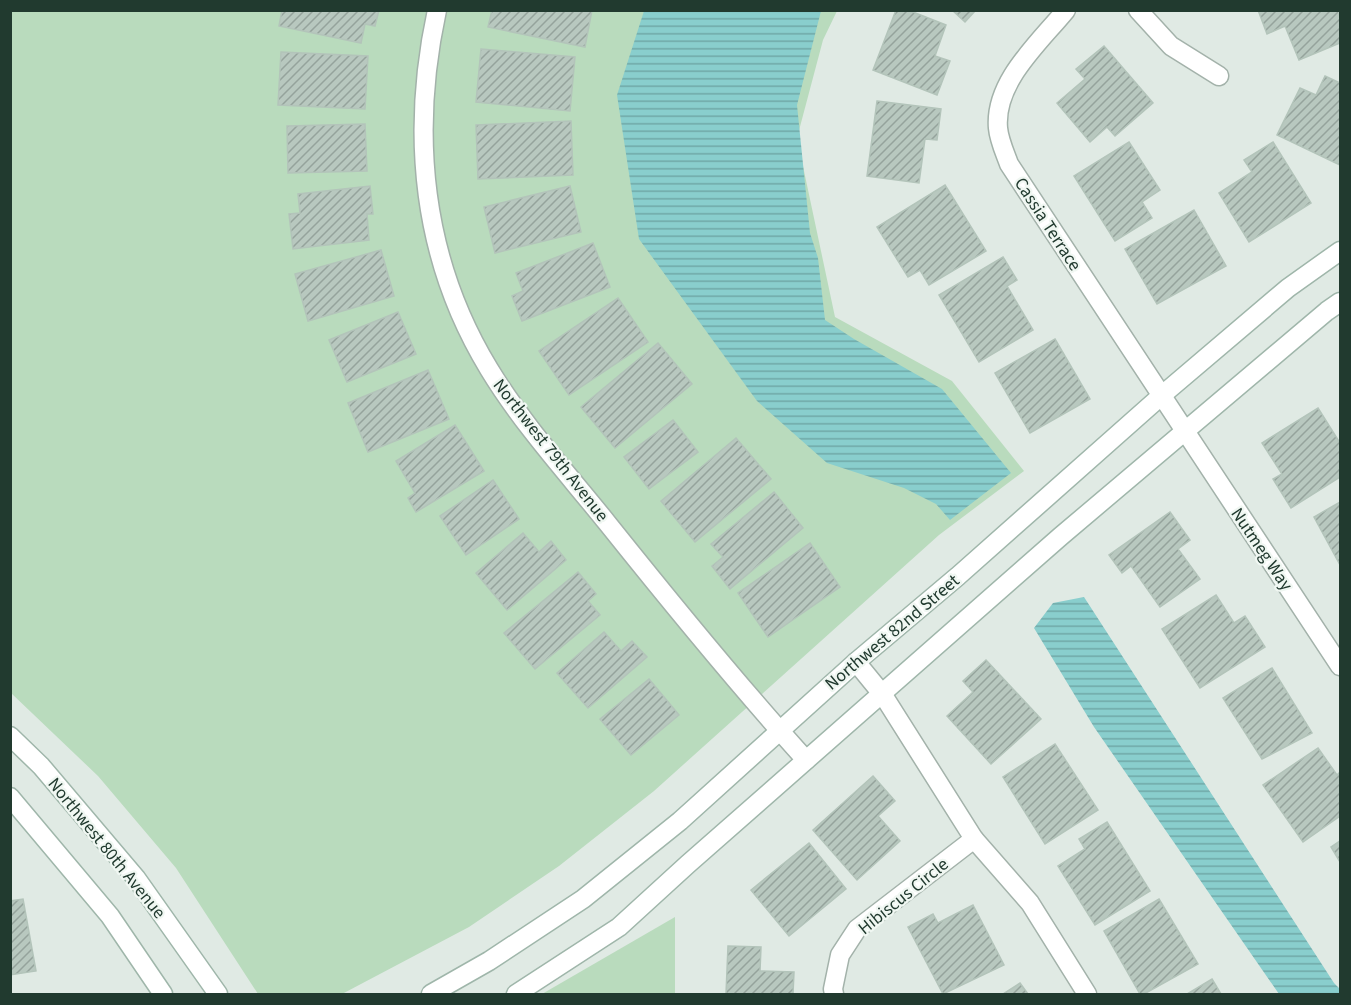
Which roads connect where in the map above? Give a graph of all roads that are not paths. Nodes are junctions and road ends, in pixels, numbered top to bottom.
1 (437, 10) edge
2 (1066, 10) edge
3 (1138, 10) edge
4 (1219, 76) dead end
5 (1341, 251) edge
6 (1341, 302) edge
7 (1161, 396) junction
8 (1184, 432) junction
9 (856, 662) junction
10 (1341, 666) edge
11 (883, 695) junction
12 (779, 730) junction
13 (10, 736) edge
14 (806, 760) junction
15 (10, 797) edge
16 (974, 839) junction
17 (163, 994) edge
18 (218, 994) edge
19 (431, 994) edge
20 (516, 994) edge
21 (834, 994) edge
22 (1087, 994) edge

1 - 12 street, Northwest 79th Avenue
2 - 7 street, Cassia Terrace
3 - 4 street
5 - 7 street, Northwest 82nd Street
6 - 8 street
7 - 8 street, Cassia Terrace
7 - 9 street, Northwest 82nd Street
8 - 10 street, Nutmeg Way
8 - 11 street
9 - 11 street
9 - 12 street, Northwest 82nd Street
11 - 14 street
11 - 16 street
12 - 14 street, Northwest 79th Avenue
12 - 19 street, Northwest 82nd Street
13 - 18 street, Northwest 80th Avenue
14 - 20 street
15 - 17 street
16 - 21 street, Hibiscus Circle
16 - 22 street

